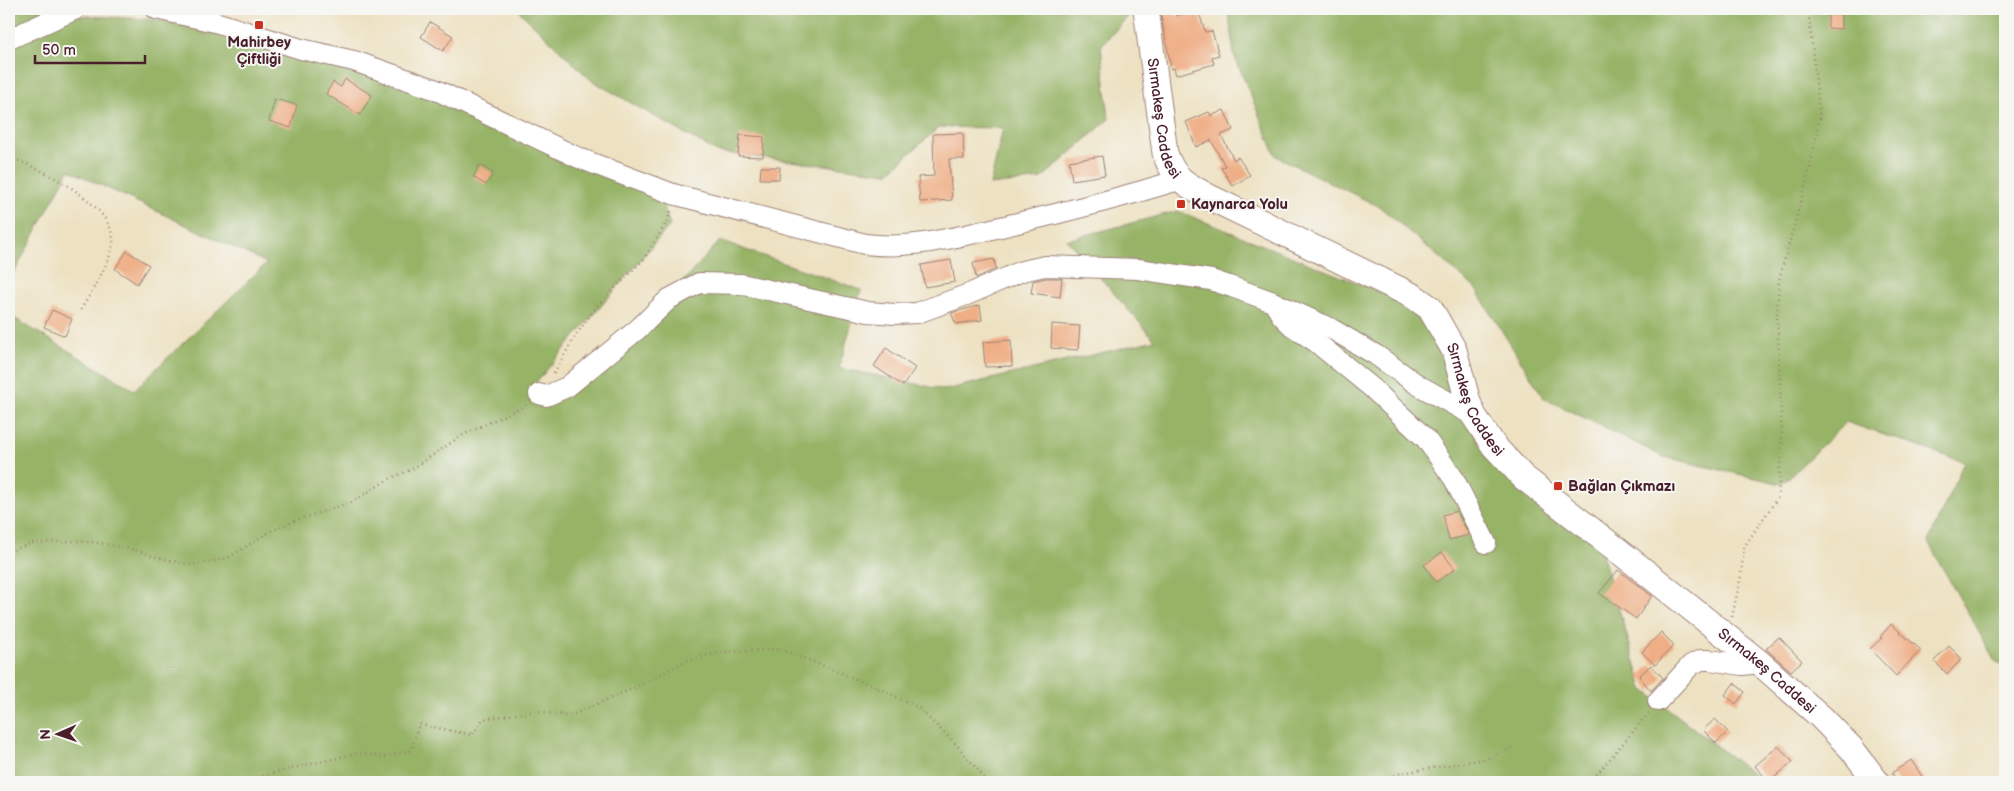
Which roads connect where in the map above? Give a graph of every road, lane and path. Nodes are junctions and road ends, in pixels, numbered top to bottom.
1 (76, 9) edge
2 (156, 9) edge
3 (1146, 9) edge
4 (1808, 9) edge
5 (9, 39) edge
6 (9, 157) edge
7 (1179, 180) junction
8 (673, 194) junction
9 (1274, 302) junction
10 (80, 311) dead end
11 (539, 394) junction
12 (1474, 416) junction
13 (1486, 543) dead end
14 (9, 552) edge
15 (1728, 637) junction
16 (1760, 663) junction
17 (1658, 701) joint
18 (1515, 747) dead end
19 (203, 782) edge
20 (229, 782) edge
21 (244, 782) edge
22 (988, 782) edge
23 (1387, 782) edge
24 (1590, 782) edge
25 (1877, 782) edge

1 - 5 street
2 - 8 street
3 - 7 main road, Sırmakeş Caddesi
4 - 15 path
6 - 10 path
7 - 8 street
7 - 12 main road, Sırmakeş Caddesi
8 - 11 path
9 - 11 street
9 - 12 street
9 - 13 street
11 - 14 path
12 - 15 main road, Sırmakeş Caddesi
15 - 16 main road, Sırmakeş Caddesi
16 - 17 street
16 - 25 main road, Sırmakeş Caddesi
17 - 24 path
18 - 23 path
19 - 20 path
21 - 22 path

